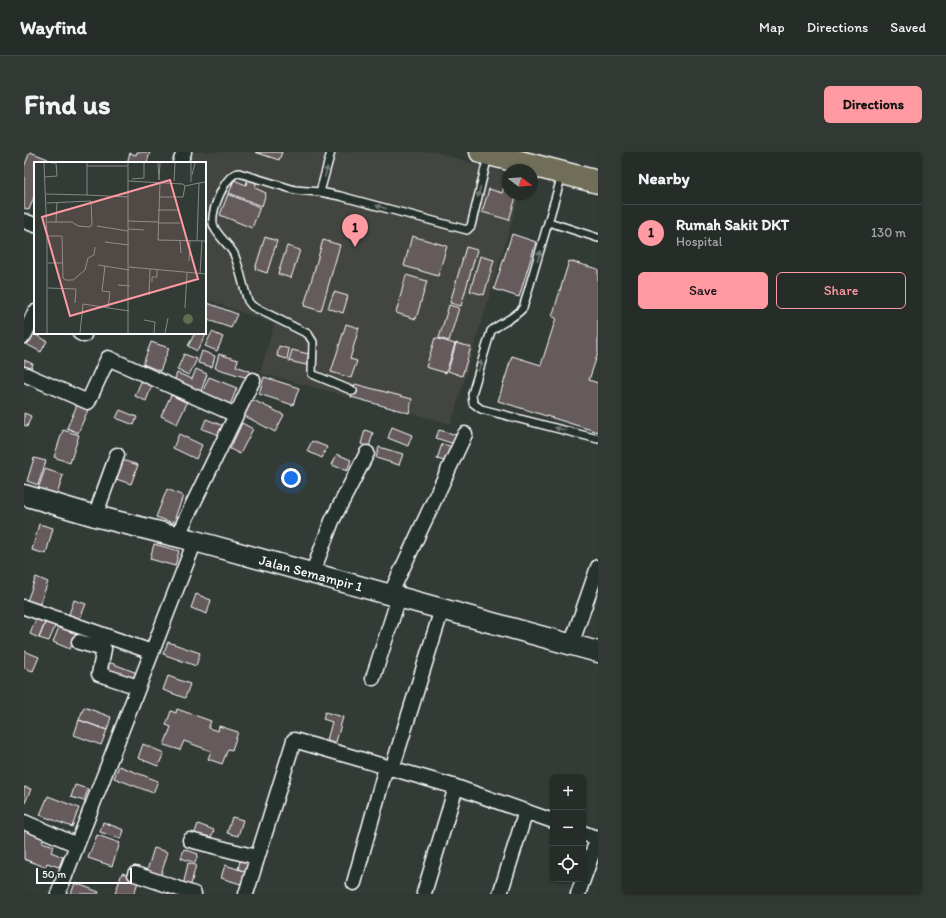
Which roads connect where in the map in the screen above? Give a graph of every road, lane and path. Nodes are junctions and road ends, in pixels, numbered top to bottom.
1 (184, 152) edge
2 (331, 152) edge
3 (485, 153) edge
4 (180, 162) edge
5 (563, 173) junction
6 (598, 182) edge
7 (320, 192) junction
8 (24, 221) edge
9 (549, 222) junction
10 (34, 225) edge
11 (598, 238) edge
12 (34, 314) edge
13 (24, 336) edge
14 (24, 374) edge
15 (253, 380) dead end
16 (353, 391) dead end
17 (236, 415) junction
18 (465, 434) dead end
19 (598, 439) edge
20 (367, 453) dead end
21 (117, 455) dead end
22 (24, 495) edge
23 (95, 516) junction
24 (186, 539) junction
25 (598, 567) edge
26 (312, 574) junction
27 (395, 596) junction
28 (24, 607) edge
29 (442, 609) junction
30 (80, 642) dead end
31 (571, 645) junction
32 (152, 652) junction
33 (598, 652) edge
34 (373, 678) dead end
35 (138, 687) junction
36 (389, 768) junction
37 (456, 787) junction
38 (526, 811) junction
39 (550, 820) edge
40 (24, 822) edge
41 (586, 834) edge
42 (597, 837) edge
43 (190, 840) dead end
44 (77, 844) junction
45 (256, 857) junction
46 (135, 874) dead end
47 (354, 883) dead end
48 (424, 893) edge
49 (58, 894) edge
50 (194, 894) edge
51 (246, 894) edge
52 (500, 894) edge
53 (578, 894) edge

1 - 4 street
7 -> 2 lane
3 - 5 main road
3 -> 7 lane
5 - 6 main road
5 - 9 lane
7 - 16 lane
8 - 10 street
9 - 11 lane
19 -> 9 lane
12 - 13 street
14 - 17 street
15 - 17 street
17 - 24 street
18 - 27 street
20 - 26 street
21 - 23 street
22 - 23 street, Jalan Semampir 1
23 - 24 street, Jalan Semampir 1
24 - 26 street, Jalan Semampir 1
24 - 32 street
25 - 31 street
26 - 27 street, Jalan Semampir 1
27 - 29 street, Jalan Semampir 1
27 - 34 street
28 - 32 street
29 - 31 street, Jalan Semampir 1
29 - 36 street
30 - 35 street
31 - 33 street, Jalan Semampir 1
32 - 35 street
35 - 44 street
36 - 37 street
36 - 45 street
36 - 47 street
37 - 38 street
37 - 48 street
38 - 39 street
38 - 52 street
40 - 44 street
41 - 42 street
42 - 53 street
43 - 45 street
44 - 49 street
45 - 51 street
46 - 50 street

